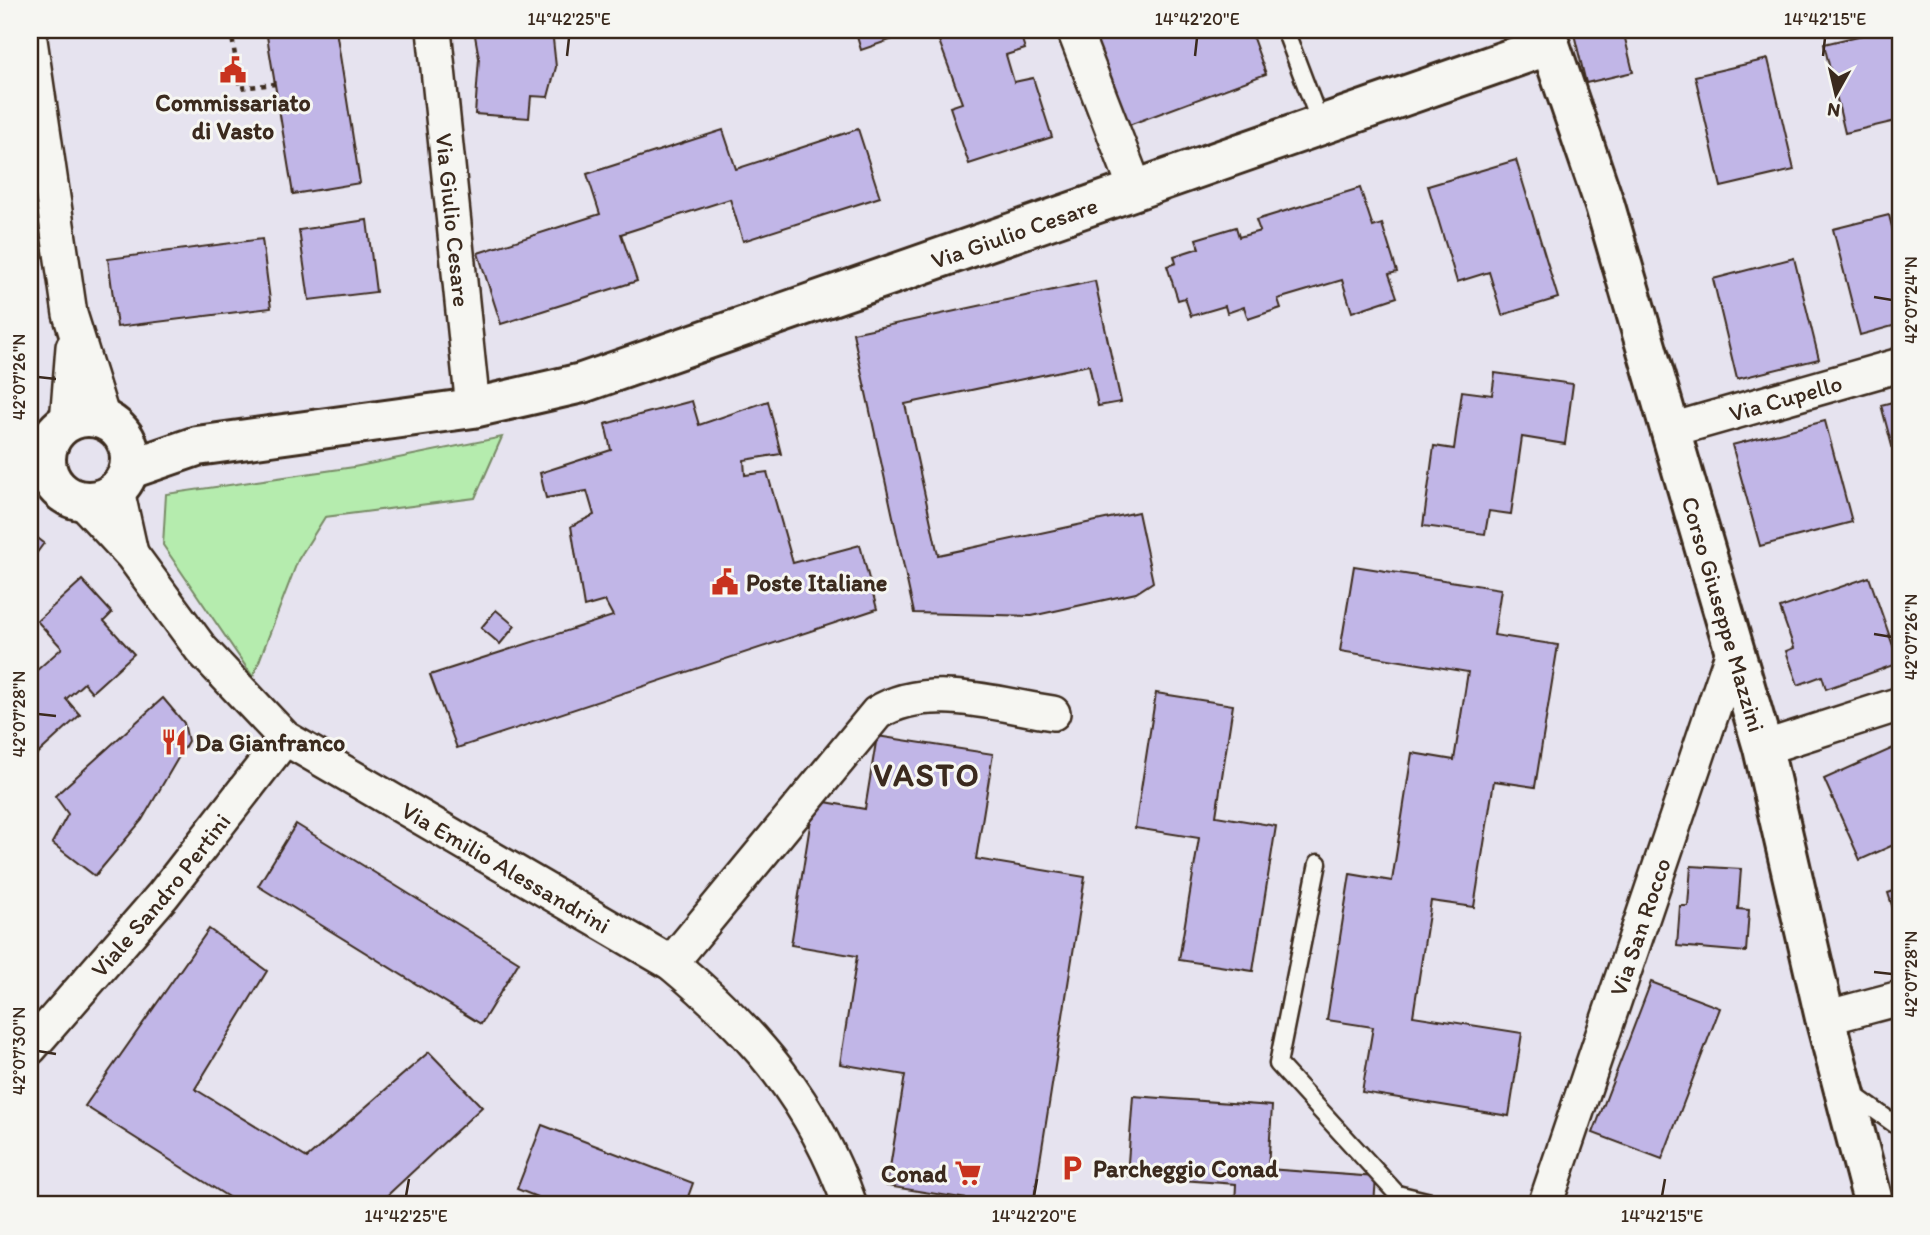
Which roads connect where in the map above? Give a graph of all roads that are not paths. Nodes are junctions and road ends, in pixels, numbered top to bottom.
1 (434, 30) edge
2 (1074, 30) edge
3 (1285, 30) edge
4 (1548, 37) edge
5 (30, 40) edge
6 (1321, 125) junction
7 (1136, 190) junction
8 (1900, 365) edge
9 (473, 408) junction
10 (1671, 430) junction
11 (89, 443) edge
12 (54, 484) edge
13 (132, 555) junction
14 (1734, 648) junction
15 (1900, 704) edge
16 (1053, 713) dead end
17 (285, 738) junction
18 (1763, 748) junction
19 (1318, 863) dead end
20 (671, 963) junction
21 (1900, 998) edge
22 (1825, 1018) junction
23 (30, 1048) edge
24 (1843, 1087) junction
25 (1900, 1128) edge
26 (850, 1205) edge
27 (1443, 1205) edge
28 (1545, 1205) edge
29 (1874, 1205) edge

1 - 9 street, Via Giulio Cesare
2 - 7 street
3 - 6 lane
4 - 6 street, Via Giulio Cesare
4 - 10 street, Corso Giuseppe Mazzini
5 - 11 street, Via Emilio Alessandrini
6 - 7 street, Via Giulio Cesare
7 - 9 street, Via Giulio Cesare
8 - 10 street, Via Cupello
9 - 11 street, Via Giulio Cesare
10 - 14 street, Corso Giuseppe Mazzini
11 - 12 street
11 - 12 street, Via Giulio Cesare
11 - 13 street, Via Emilio Alessandrini
12 - 13 street, Via Emilio Alessandrini
13 - 17 street, Via Emilio Alessandrini
14 - 18 street, Corso Giuseppe Mazzini
14 - 28 street, Via San Rocco
15 - 18 street
16 - 20 street
17 - 20 street, Via Emilio Alessandrini
17 - 23 street, Viale Sandro Pertini
18 - 22 street, Corso Giuseppe Mazzini
19 - 27 lane
20 - 26 street, Via Emilio Alessandrini
21 - 22 street
22 - 24 street, Corso Giuseppe Mazzini
24 - 25 lane
24 - 29 street, Corso Giuseppe Mazzini

